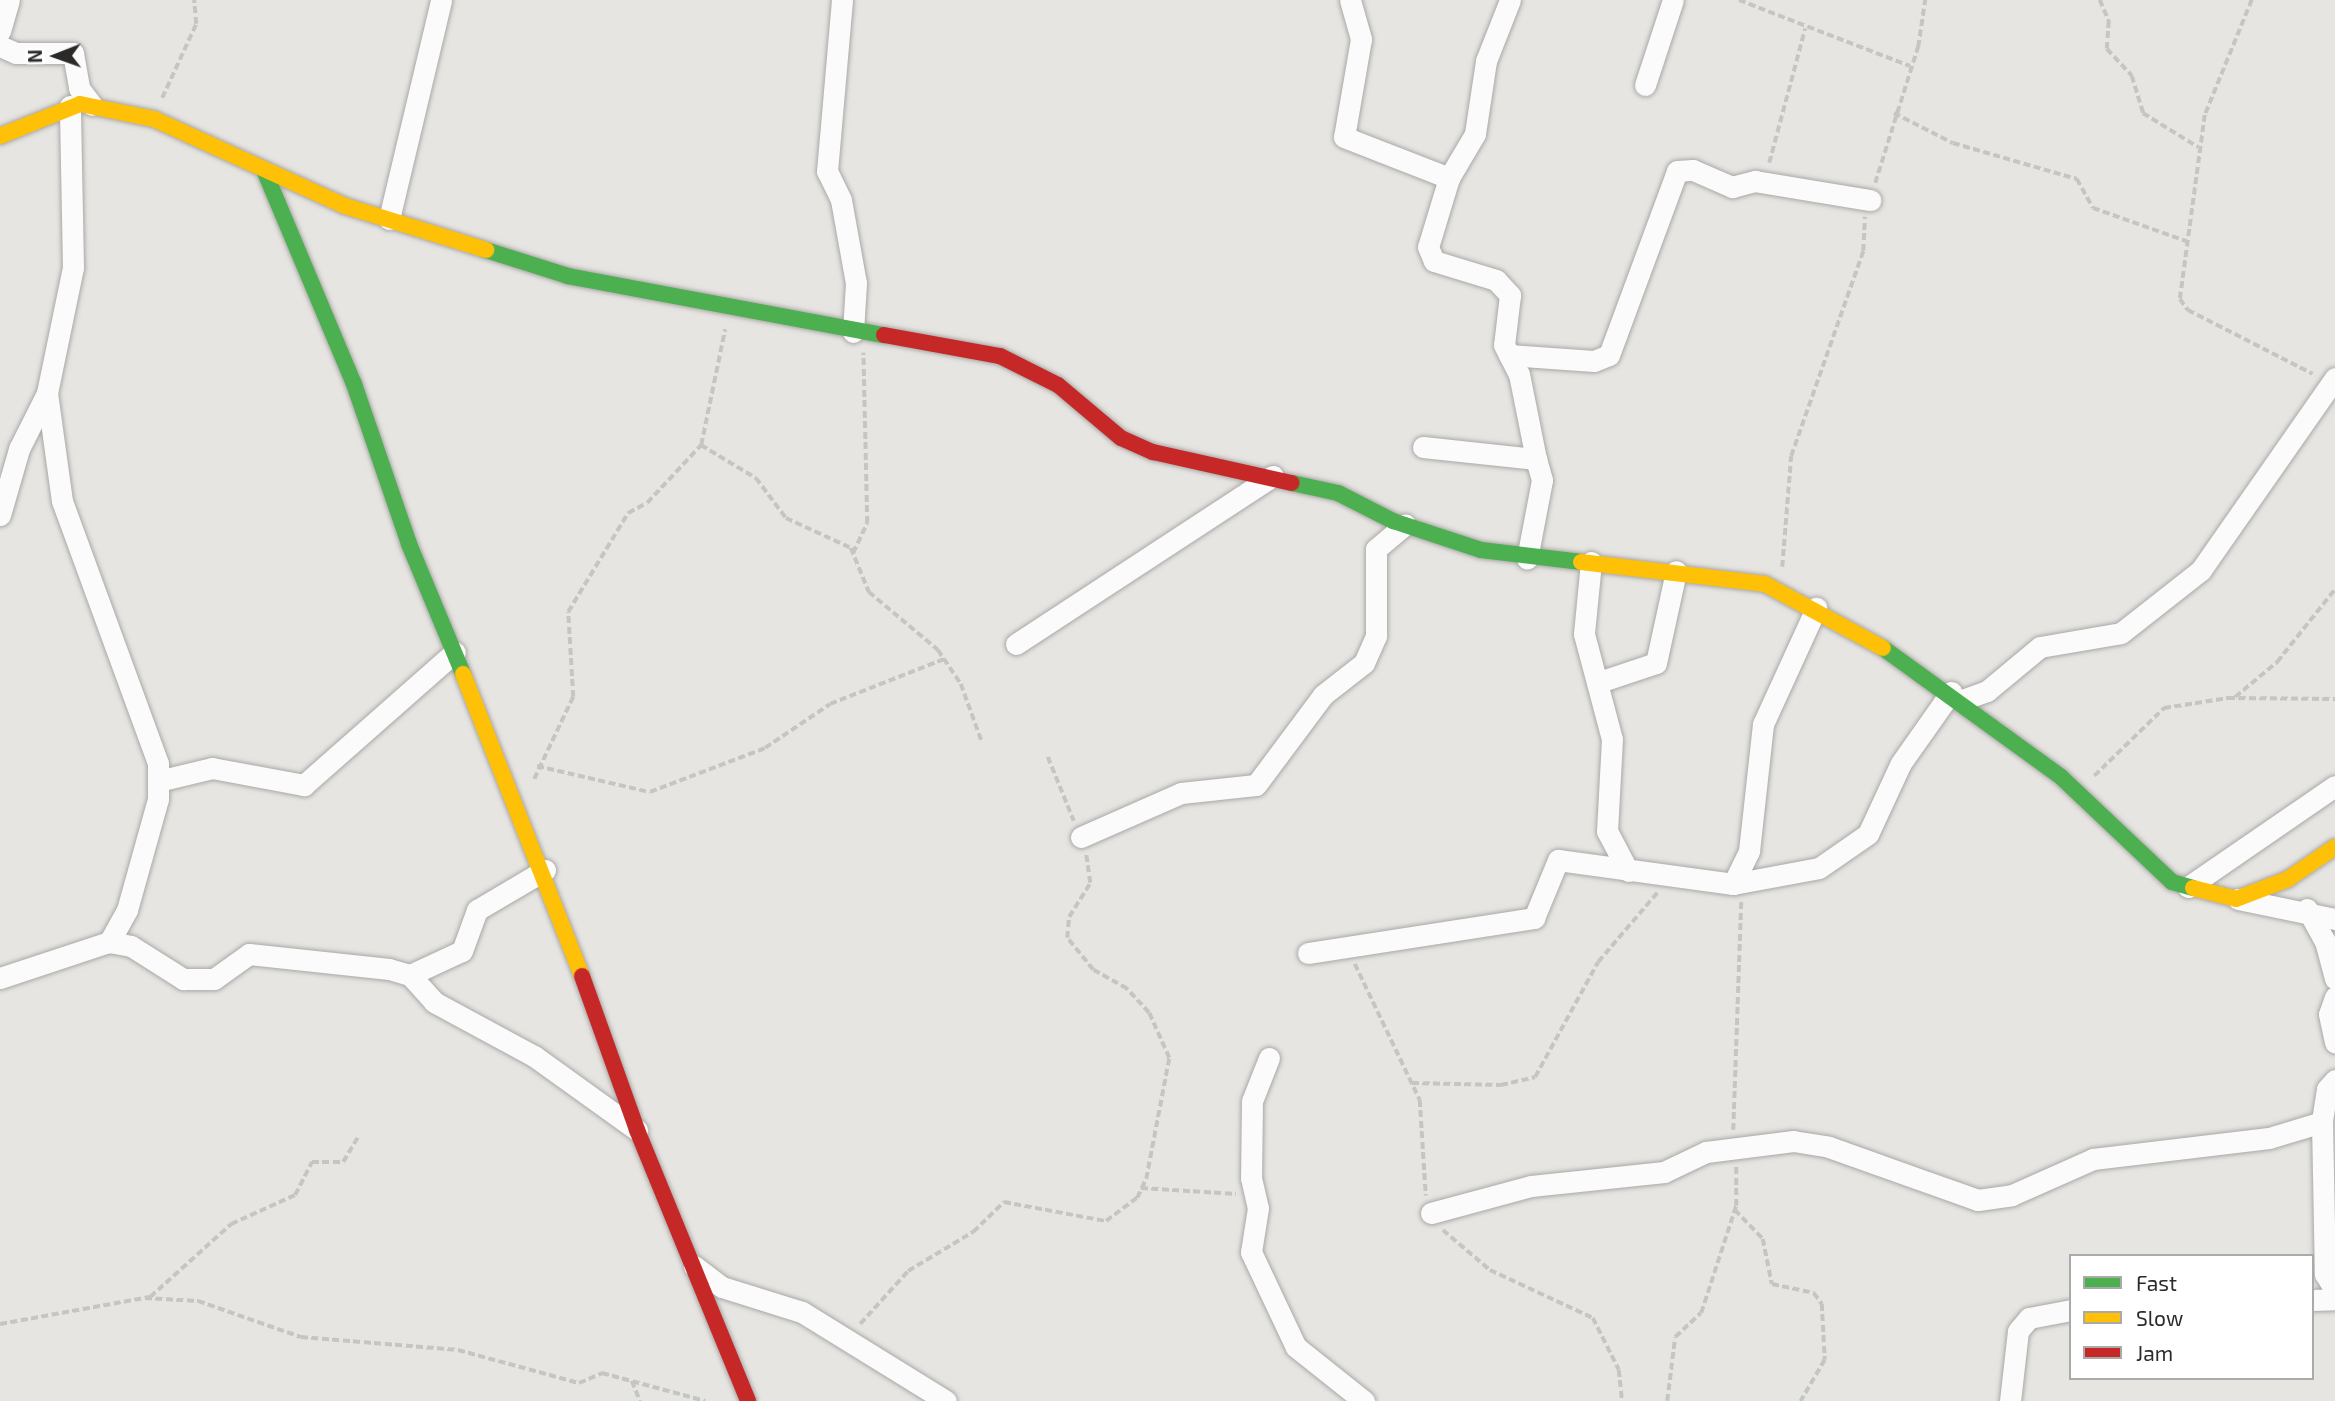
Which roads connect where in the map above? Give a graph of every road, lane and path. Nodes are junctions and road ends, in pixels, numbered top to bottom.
1 (9, 0) edge
2 (194, 0) edge
3 (441, 0) edge
4 (842, 0) edge
5 (1350, 0) edge
6 (1510, 0) edge
7 (1673, 0) edge
8 (1740, 0) edge
9 (1925, 0) edge
10 (2099, 0) edge
11 (2252, 0) edge
12 (1805, 28) junction
13 (0, 31) edge
14 (0, 46) edge
15 (1910, 66) junction
16 (1645, 85) dead end
17 (92, 105) junction
18 (70, 106) junction
19 (1894, 113) junction
20 (154, 119) junction
21 (0, 136) edge
22 (2198, 147) junction
23 (264, 170) junction
24 (1448, 178) junction
25 (1755, 181) junction
26 (1870, 200) junction
27 (389, 219) junction
28 (2186, 241) junction
29 (729, 307) junction
30 (858, 333) junction
31 (1508, 355) junction
32 (2331, 385) edge
33 (47, 393) junction
34 (701, 445) junction
35 (1423, 447) dead end
36 (1536, 459) junction
37 (1273, 476) junction
38 (0, 514) edge
39 (1405, 525) junction
40 (853, 553) junction
41 (1527, 559) junction
42 (1591, 562) junction
43 (1676, 571) junction
44 (2335, 589) edge
45 (1781, 590) junction
46 (1816, 608) junction
47 (1016, 645) dead end
48 (455, 652) junction
49 (944, 659) junction
50 (1600, 682) junction
51 (1956, 696) junction
52 (2234, 698) junction
53 (2335, 699) edge
54 (982, 742) dead end
55 (1048, 757) dead end
56 (537, 766) junction
57 (158, 781) junction
58 (533, 785) dead end
59 (2335, 786) edge
60 (2079, 794) junction
61 (1081, 837) junction
62 (2335, 847) edge
63 (545, 870) junction
64 (1628, 872) junction
65 (1674, 875) junction
66 (1738, 883) junction
67 (2188, 887) junction
68 (2236, 899) junction
69 (2306, 909) junction
70 (2334, 915) edge
71 (109, 942) junction
72 (1308, 953) dead end
73 (410, 975) junction
74 (0, 978) edge
75 (2335, 979) edge
76 (2335, 997) edge
77 (2335, 1042) edge
78 (1269, 1058) dead end
79 (2335, 1080) edge
80 (1412, 1083) dead end
81 (2322, 1122) junction
82 (637, 1130) junction
83 (359, 1135) dead end
84 (1733, 1147) junction
85 (1141, 1188) junction
86 (1255, 1194) junction
87 (1735, 1210) junction
88 (1431, 1213) dead end
89 (688, 1260) junction
90 (2335, 1290) edge
91 (145, 1298) junction
92 (2335, 1299) edge
93 (2314, 1300) edge
94 (2069, 1310) edge
95 (0, 1324) edge
96 (847, 1339) junction
97 (632, 1381) junction
98 (640, 1401) edge
99 (705, 1401) edge
100 (748, 1401) edge
101 (946, 1401) edge
102 (1364, 1401) edge
103 (1667, 1401) edge
104 (1801, 1401) edge
105 (2010, 1401) edge

1 - 13 street
2 - 20 path
3 - 27 street
4 - 30 street
5 - 24 street
6 - 24 street
7 - 16 street
8 - 12 path
9 - 15 path
10 - 22 path
11 - 22 path
12 - 15 path
12 - 25 path
14 - 17 street
15 - 19 path
17 - 18 street
17 - 20 street
18 - 21 street
18 - 33 street
19 - 26 path
19 - 28 path
20 - 23 street
22 - 28 path
23 - 27 street
23 - 48 street
24 - 31 street
25 - 26 street
25 - 31 street
26 - 45 path
27 - 29 street
28 - 32 path
29 - 30 street
29 - 34 path
30 - 37 street
30 - 40 path
31 - 36 street
32 - 51 street
33 - 38 street
33 - 57 street
34 - 40 path
34 - 56 path
35 - 36 street
36 - 41 street
37 - 39 street
37 - 47 street
39 - 41 street
39 - 61 street
40 - 49 path
41 - 42 street
42 - 43 street
42 - 50 street
43 - 45 street
43 - 50 street
44 - 52 path
45 - 46 street
46 - 51 street
46 - 66 street
48 - 57 street
48 - 63 street
49 - 54 path
49 - 56 path
50 - 64 street
51 - 60 street
51 - 66 street
52 - 53 path
52 - 60 path
55 - 61 path
56 - 58 path
57 - 71 street
59 - 67 street
60 - 67 street
61 - 85 path
62 - 68 street
63 - 73 street
63 - 82 street
64 - 65 street
64 - 72 street
65 - 66 street
65 - 80 path
66 - 84 path
67 - 68 street
68 - 69 street
69 - 70 street
69 - 75 street
71 - 73 street
71 - 74 street
73 - 82 street
76 - 77 street
78 - 86 street
79 - 81 street
81 - 84 street
81 - 90 street
82 - 89 street
83 - 91 path
84 - 87 path
84 - 88 street
85 - 86 path
85 - 96 path
86 - 102 street
87 - 103 path
87 - 104 path
89 - 96 street
89 - 100 street
91 - 95 path
91 - 97 path
92 - 93 street
94 - 105 street
96 - 101 street
97 - 98 path
97 - 99 path

